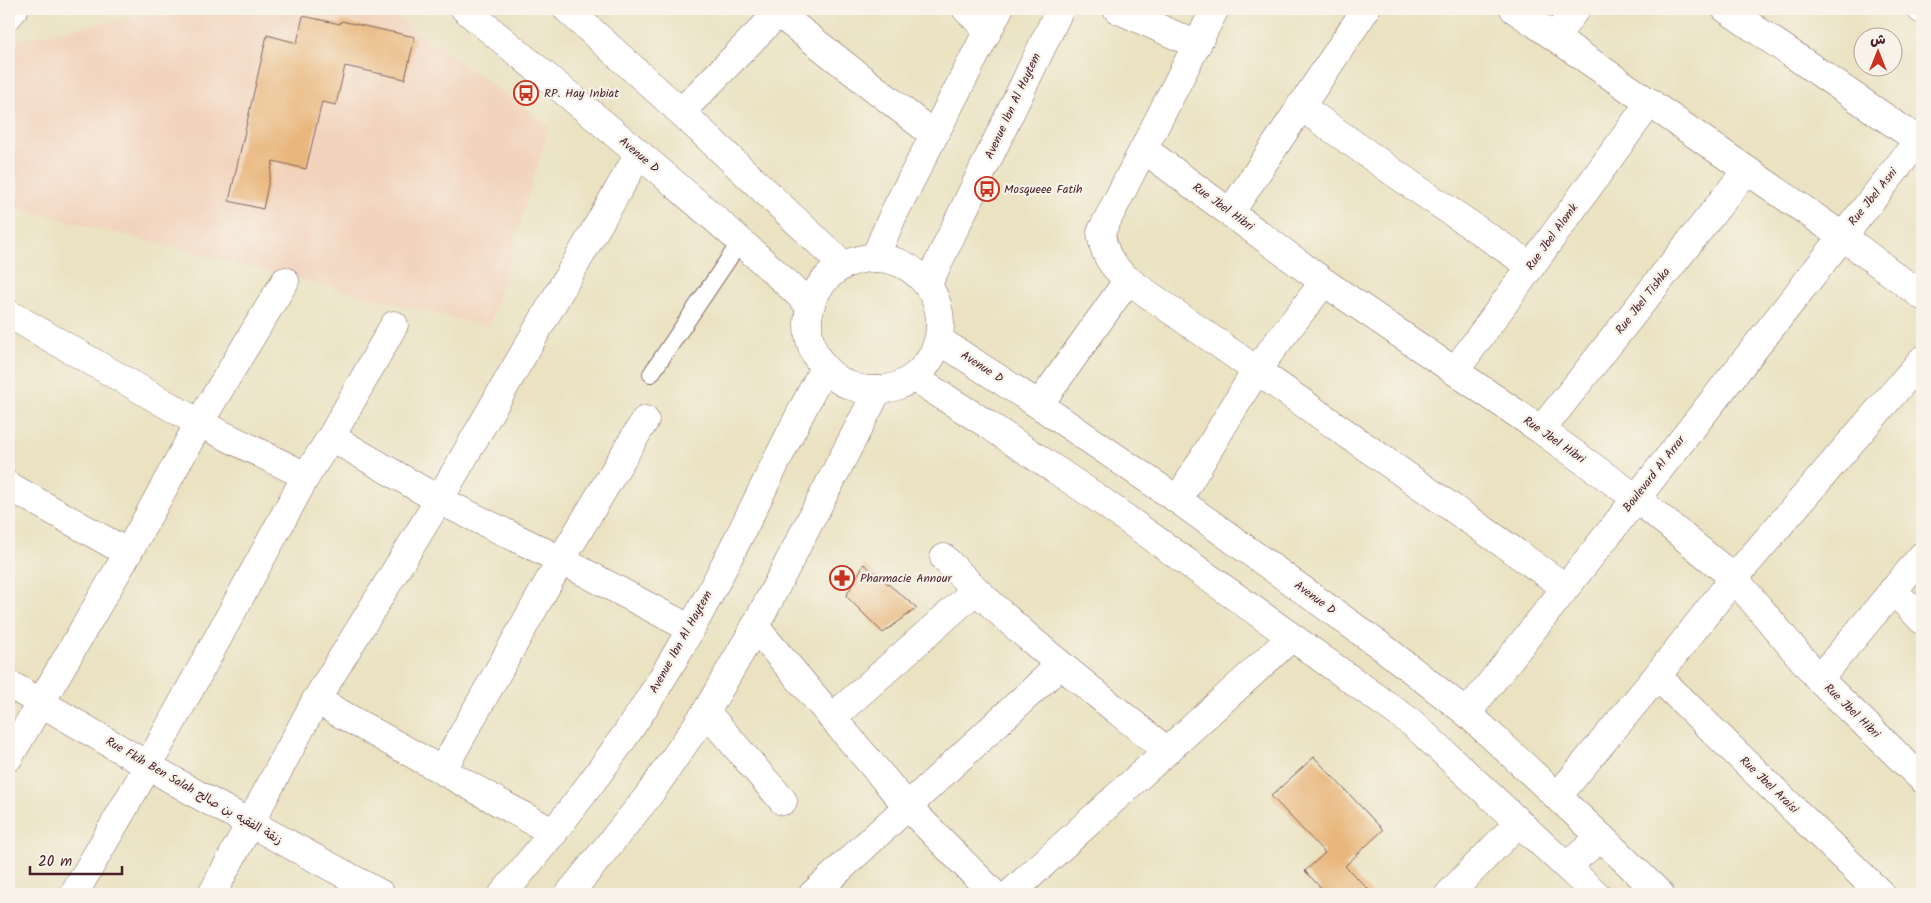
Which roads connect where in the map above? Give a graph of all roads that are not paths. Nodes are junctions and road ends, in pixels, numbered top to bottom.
1 (14, 9) edge
2 (465, 9) edge
3 (567, 9) edge
4 (966, 9) edge
5 (1060, 9) edge
6 (1118, 9) edge
7 (1216, 9) edge
8 (1366, 9) edge
9 (1514, 9) edge
10 (1576, 9) edge
11 (1726, 9) edge
12 (777, 10) edge
13 (9, 15) edge
14 (994, 19) edge
15 (1554, 37) junction
16 (1197, 45) junction
17 (1650, 102) junction
18 (1300, 106) junction
19 (681, 112) junction
20 (934, 135) junction
21 (1920, 138) edge
22 (1145, 150) junction
23 (639, 154) junction
24 (1746, 171) junction
25 (1230, 212) junction
26 (1842, 236) junction
27 (740, 242) junction
28 (875, 257) junction
29 (843, 265) junction
30 (1531, 266) junction
31 (1128, 280) junction
32 (286, 281) dead end
33 (1324, 282) junction
34 (928, 284) junction
35 (1922, 296) edge
36 (810, 306) junction
37 (9, 314) edge
38 (394, 324) dead end
39 (939, 340) junction
40 (1922, 360) edge
41 (824, 368) junction
42 (1257, 370) junction
43 (1455, 371) junction
44 (652, 374) dead end
45 (914, 378) junction
46 (878, 390) junction
47 (1039, 404) junction
48 (645, 420) dead end
49 (199, 423) junction
50 (1541, 430) junction
51 (331, 436) junction
52 (306, 476) junction
53 (9, 486) edge
54 (1636, 498) junction
55 (439, 500) junction
56 (1178, 500) junction
57 (128, 553) junction
58 (1922, 556) edge
59 (944, 558) dead end
60 (561, 560) junction
61 (1734, 578) junction
62 (1565, 587) junction
63 (1893, 590) junction
64 (975, 591) junction
65 (1922, 620) edge
66 (756, 627) junction
67 (691, 629) junction
68 (1292, 637) junction
69 (1060, 665) junction
70 (1657, 676) junction
71 (1819, 679) junction
72 (9, 684) edge
73 (316, 700) junction
74 (40, 701) junction
75 (706, 712) junction
76 (1467, 713) junction
77 (833, 717) junction
78 (1167, 751) junction
79 (9, 757) edge
80 (148, 766) junction
81 (443, 770) junction
82 (1922, 779) edge
83 (1557, 797) junction
84 (783, 801) dead end
85 (908, 807) junction
86 (1519, 822) junction
87 (249, 824) junction
88 (554, 833) junction
89 (1601, 837) junction
90 (1567, 866) junction
91 (74, 894) edge
92 (212, 894) edge
93 (381, 894) edge
94 (503, 894) edge
95 (569, 894) edge
96 (813, 894) edge
97 (994, 894) edge
98 (1010, 894) edge
99 (1449, 894) edge
100 (1596, 894) edge
101 (1660, 894) edge
102 (1881, 894) edge

1 - 13 street
2 - 23 street, Avenue D
3 - 19 street
4 - 14 street
5 - 34 street, Avenue Ibn Al Haytem
6 - 16 street
7 - 16 street
8 - 18 street
9 - 15 street
10 - 15 street
11 - 21 street
12 - 19 street
12 - 20 street
14 - 20 street
15 - 17 street
16 - 22 street
17 - 24 street
17 - 30 street, Rue Jbel Alomk
18 - 25 street
18 - 30 street
19 - 29 street
20 - 28 street
21 - 26 street, Rue Jbel Asni
22 - 25 street, Rue Jbel Hibri
22 - 31 street
23 - 27 street, Avenue D
23 - 55 street
24 - 26 street
24 - 50 street, Rue Jbel Tishka
25 - 33 street, Rue Jbel Hibri
26 - 35 street
26 - 54 street, Boulevard Al Arrar
27 - 36 street, Avenue D
27 - 44 lane
28 - 29 street
28 - 34 street
29 - 36 street
30 - 43 street, Rue Jbel Alomk
31 - 42 street
31 - 47 street
32 - 49 street
33 - 42 street
33 - 43 street, Rue Jbel Hibri
34 - 39 street
36 - 41 street
37 - 49 street
38 - 51 street
39 - 45 street
39 - 47 street, Avenue D
40 - 61 street
41 - 46 street
41 - 67 street, Avenue Ibn Al Haytem
42 - 56 street
42 - 62 street
43 - 50 street, Rue Jbel Hibri
45 - 46 street
45 - 68 street
46 - 66 street
47 - 56 street, Avenue D
48 - 60 street
49 - 52 street
49 - 57 street
50 - 54 street, Rue Jbel Hibri
51 - 52 street
51 - 55 street
52 - 80 street
53 - 57 street
54 - 61 street, Rue Jbel Hibri
54 - 62 street, Boulevard Al Arrar
55 - 60 street
55 - 73 street
56 - 76 street, Avenue D
57 - 74 street
58 - 63 street
59 - 64 street
60 - 67 street
60 - 81 street
61 - 70 street
61 - 71 street, Rue Jbel Hibri
62 - 76 street, Boulevard Al Arrar
63 - 65 street
63 - 71 street
64 - 69 street
64 - 77 street
66 - 75 street
66 - 77 street
67 - 88 street, Avenue Ibn Al Haytem
68 - 78 street
68 - 86 street
69 - 78 street
69 - 85 street
70 - 83 street
70 - 102 street, Rue Jbel Araisi
71 - 82 street, Rue Jbel Hibri
72 - 74 street, Rue Fkih Ben Salah زنقة الفقيه بن صالح
73 - 81 street
73 - 87 street
74 - 79 street
74 - 80 street, Rue Fkih Ben Salah زنقة الفقيه بن صالح
75 - 84 street
75 - 95 street
76 - 83 street, Avenue D
77 - 85 street
78 - 98 street
80 - 87 street, Rue Fkih Ben Salah زنقة الفقيه بن صالح
80 - 91 street
81 - 88 street
83 - 89 street, Avenue D
85 - 96 street
85 - 97 street
86 - 90 street
86 - 99 street
87 - 92 street
87 - 93 street, Rue Fkih Ben Salah زنقة الفقيه بن صالح
88 - 94 street, Avenue Ibn Al Haytem
89 - 90 street
89 - 101 street, Avenue D
90 - 100 street

